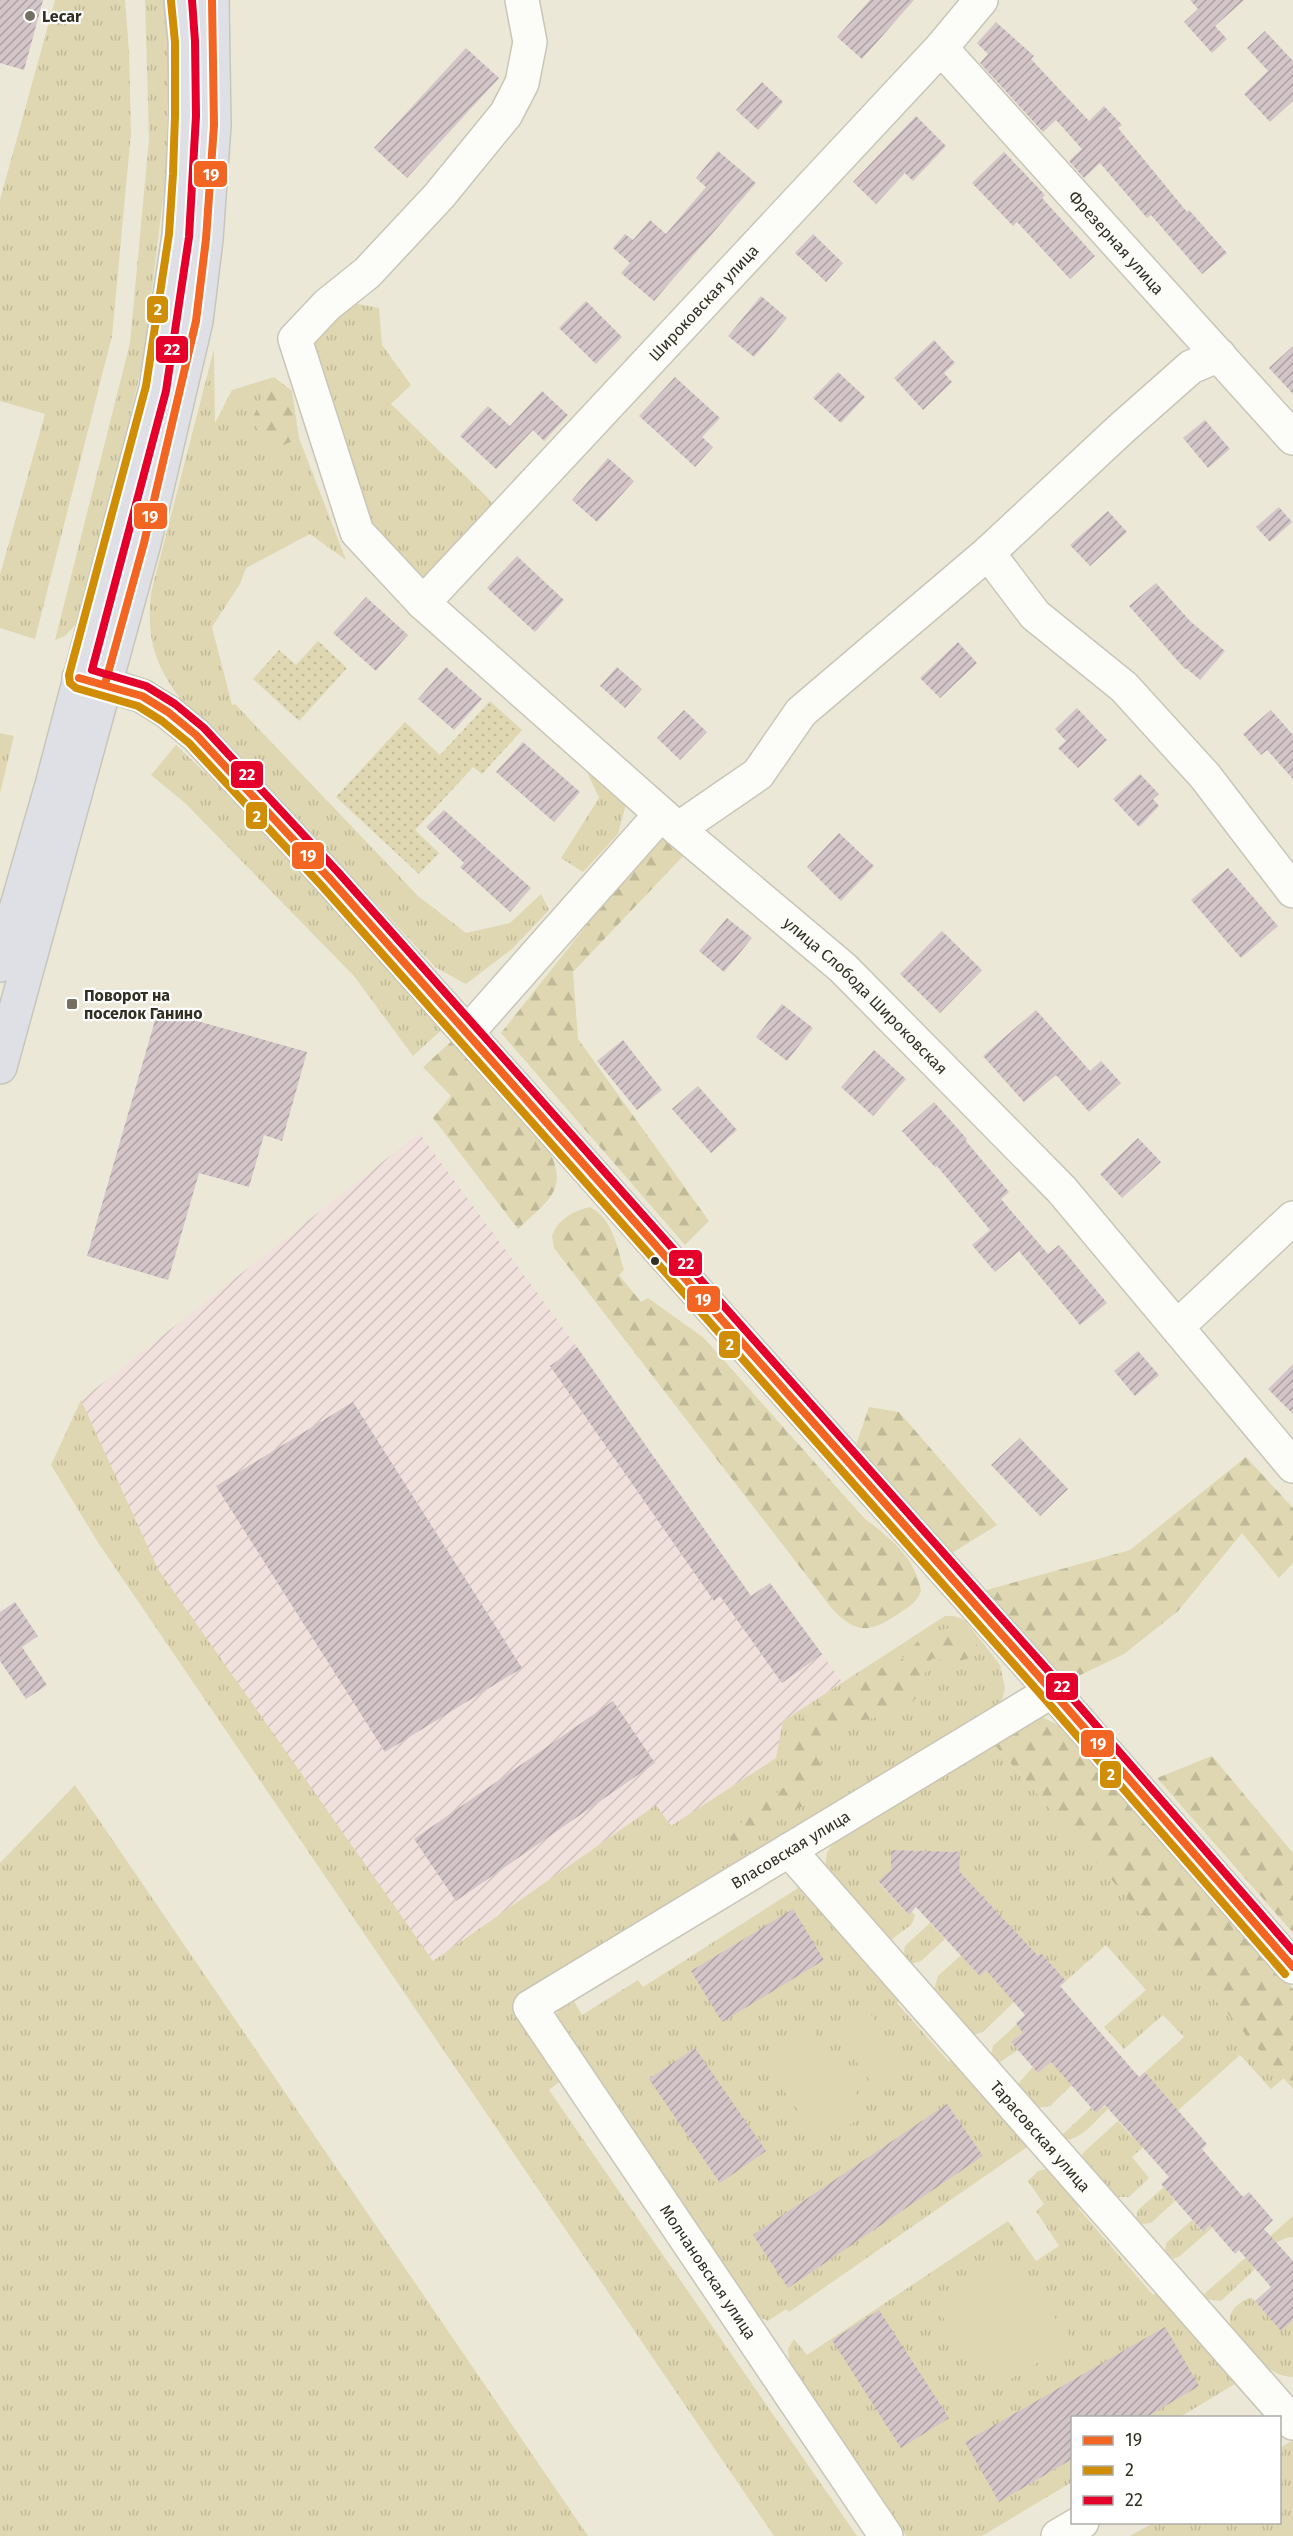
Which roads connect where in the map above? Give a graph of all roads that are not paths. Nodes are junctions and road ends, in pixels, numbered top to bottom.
1 (181, 0) edge
2 (212, 0) edge
3 (522, 0) edge
4 (981, 0) edge
5 (941, 48) junction
6 (1219, 355) junction
7 (1293, 438) edge
8 (988, 553) junction
9 (423, 603) junction
10 (92, 681) junction
11 (669, 821) junction
12 (1293, 891) edge
13 (0, 965) edge
14 (467, 1033) junction
15 (0, 1066) edge
16 (1293, 1218) edge
17 (1177, 1327) junction
18 (1293, 1466) edge
19 (1052, 1691) junction
20 (789, 1850) junction
21 (1293, 1967) edge
22 (530, 2007) joint
23 (1282, 2412) edge
24 (1080, 2524) edge
25 (886, 2536) edge
26 (1058, 2536) edge

1 - 10 highway
2 - 10 highway
3 - 9 street, улица Слобода Широковская
4 - 5 street, Широковская улица
5 - 6 street, Фрезерная улица
5 - 9 street, Широковская улица
6 - 7 street, Фрезерная улица
6 - 8 street
8 - 11 street
8 - 12 street
9 - 11 street, улица Слобода Широковская
10 - 13 highway
10 - 14 street
10 - 15 highway
11 - 14 street
11 - 17 street, улица Слобода Широковская
14 - 19 street
16 - 17 street
17 - 18 street, улица Слобода Широковская
19 - 20 street, Власовская улица
19 - 21 street
20 - 22 street, Власовская улица
20 - 23 street, Тарасовская улица
22 - 25 street, Молчановская улица
24 - 26 street

